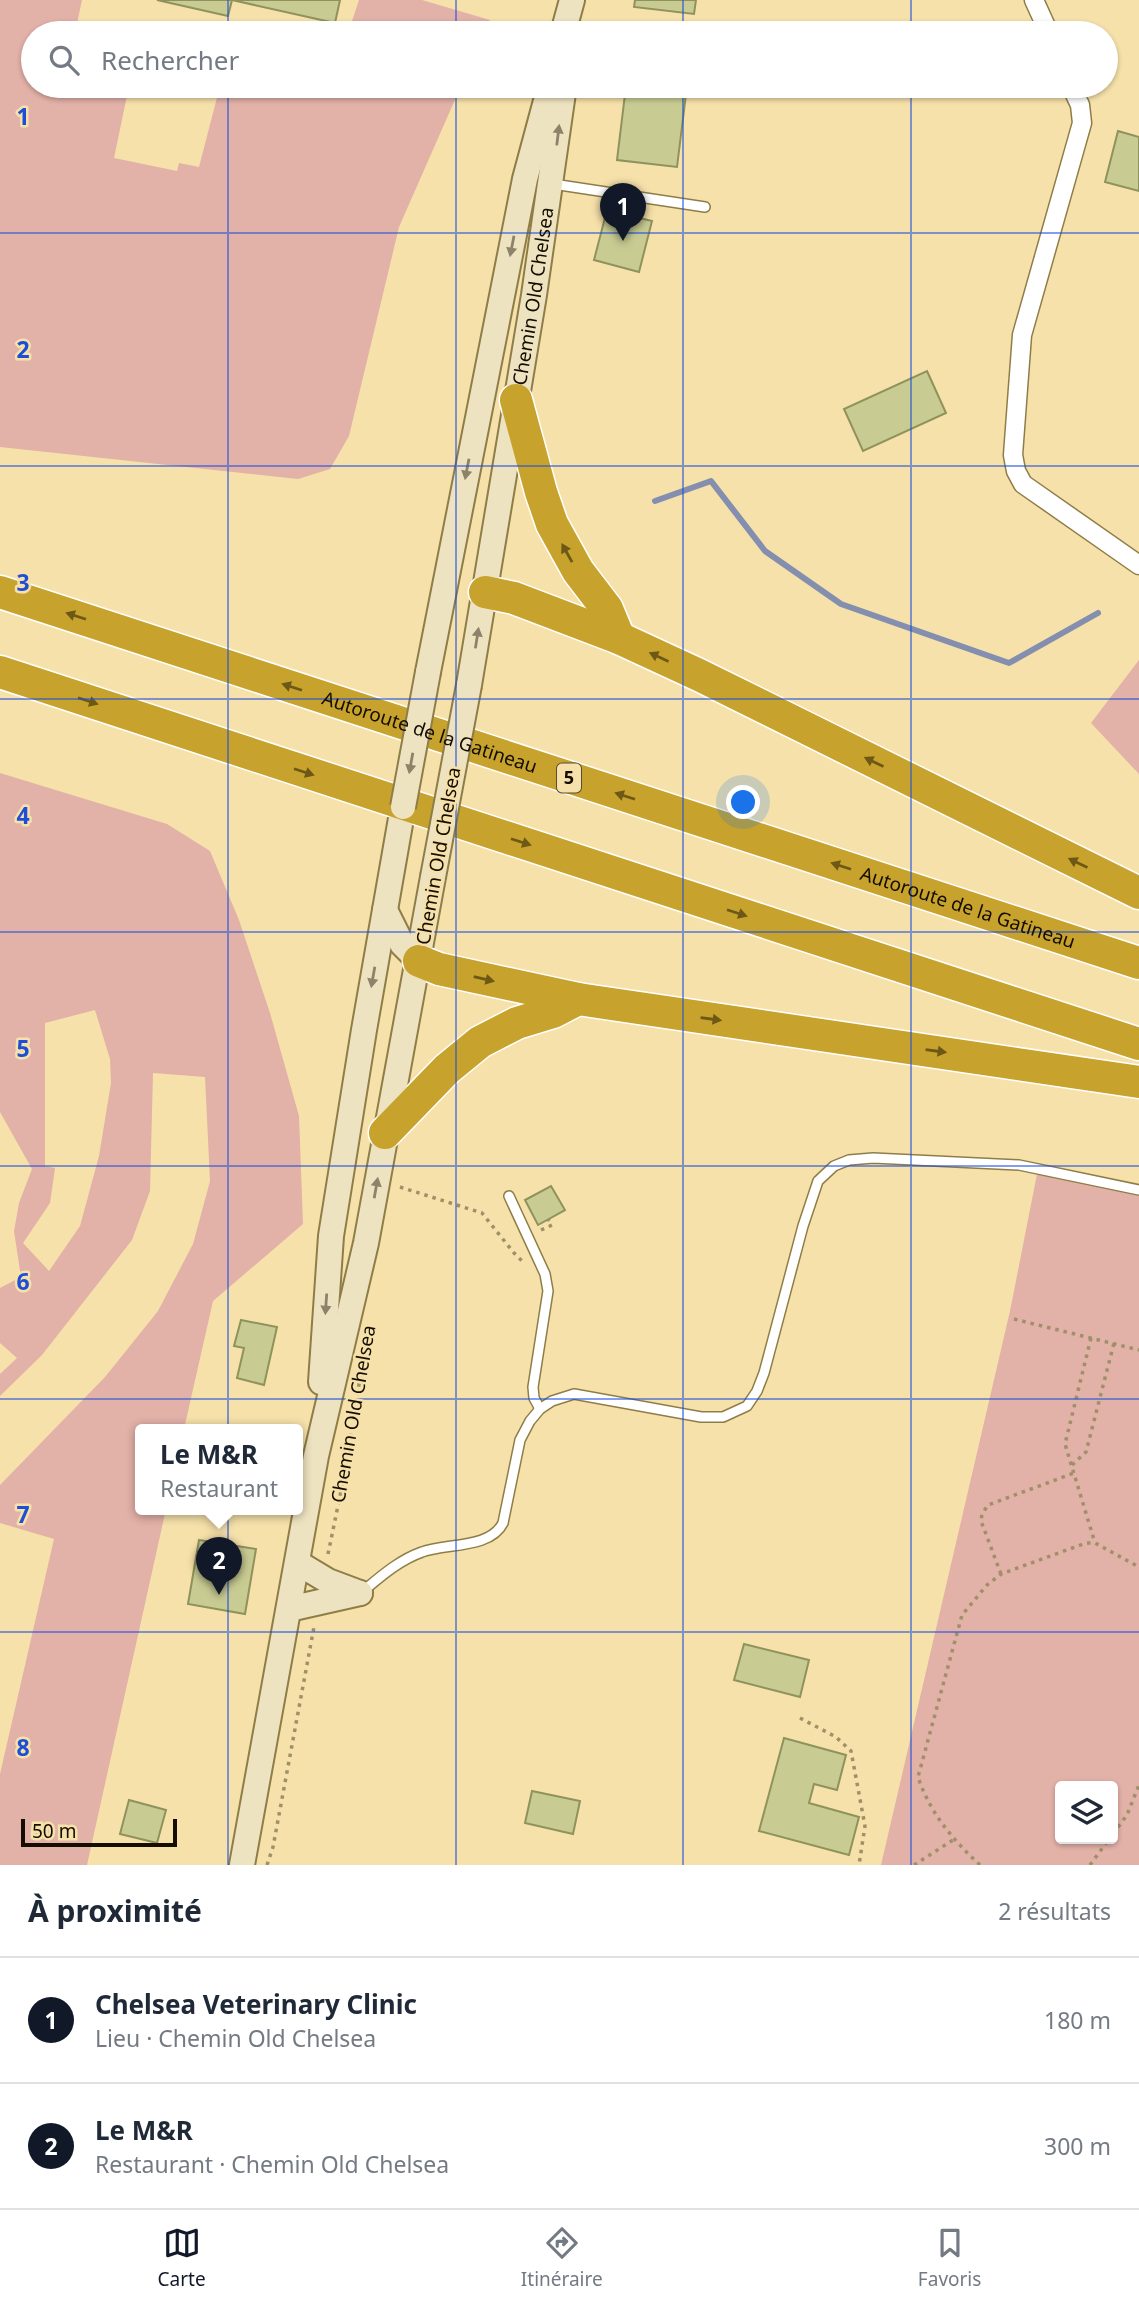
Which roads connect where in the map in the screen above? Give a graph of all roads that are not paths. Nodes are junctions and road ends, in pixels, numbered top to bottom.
1 (573, 0) edge
2 (1034, 0) edge
3 (567, 21) edge
4 (571, 21) edge
5 (1043, 21) edge
6 (547, 98) edge
7 (562, 98) edge
8 (1077, 98) edge
9 (551, 184) junction
10 (705, 207) dead end
11 (516, 400) junction
12 (1139, 565) edge
13 (0, 592) edge
14 (485, 592) junction
15 (441, 601) junction
16 (619, 638) junction
17 (0, 672) edge
18 (1139, 893) edge
19 (385, 910) junction
20 (419, 961) junction
21 (1139, 963) edge
22 (578, 999) junction
23 (1139, 1044) edge
24 (1139, 1082) edge
25 (385, 1133) junction
26 (1139, 1191) edge
27 (509, 1195) dead end
28 (540, 1409) junction
29 (316, 1456) junction
30 (298, 1563) junction
31 (360, 1593) junction
32 (289, 1609) junction
33 (242, 1865) edge

1 - 3 street
1 - 4 street
2 - 5 street
6 -> 15 street, Chemin Old Chelsea
9 -> 7 street, Chemin Old Chelsea
8 - 12 street
9 - 10 lane
9 - 11 street, Chemin Old Chelsea
11 - 14 street, Chemin Old Chelsea
16 -> 11 highway
21 -> 13 highway, Autoroute de la Gatineau / 5
14 - 15 street
14 - 16 highway
20 -> 14 street, Chemin Old Chelsea, bridge
15 -> 19 street, Chemin Old Chelsea, bridge
18 -> 16 highway
17 -> 23 highway
19 - 20 street
19 -> 29 street, Chemin Old Chelsea
20 -> 22 highway
20 - 25 street, Chemin Old Chelsea
22 -> 24 highway
22 - 25 highway
29 -> 25 street, Chemin Old Chelsea
26 - 28 lane
27 - 28 lane
28 - 31 lane
29 - 30 street, Chemin Old Chelsea
30 - 31 street
30 - 32 street, Chemin Old Chelsea
31 - 32 street
32 - 33 street, Chemin Old Chelsea

